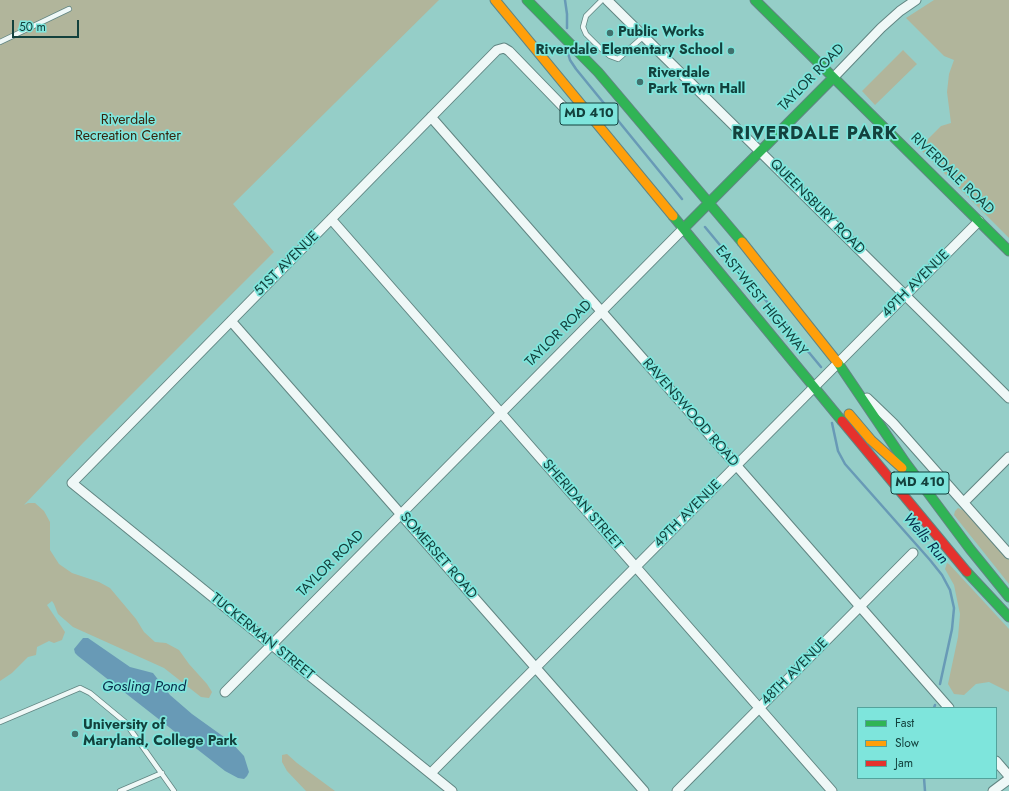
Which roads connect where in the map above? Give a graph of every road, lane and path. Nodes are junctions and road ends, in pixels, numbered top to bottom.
1 (495, 0) edge
2 (527, 0) edge
3 (602, 0) edge
4 (607, 0) edge
5 (755, 0) edge
6 (916, 0) edge
7 (69, 10) dead end
8 (644, 36) junction
9 (0, 42) edge
10 (833, 78) junction
11 (431, 117) junction
12 (575, 119) dead end
13 (761, 151) junction
14 (709, 203) junction
15 (331, 219) junction
16 (979, 221) junction
17 (684, 228) junction
18 (1009, 251) edge
19 (905, 295) junction
20 (602, 311) junction
21 (232, 320) junction
22 (838, 363) junction
23 (814, 387) junction
24 (854, 387) junction
25 (833, 395) dead end
26 (1009, 398) edge
27 (842, 406) dead end
28 (501, 413) junction
29 (1009, 457) edge
30 (736, 465) junction
31 (72, 483) joint
32 (927, 493) junction
33 (964, 502) junction
34 (401, 514) junction
35 (913, 553) dead end
36 (1009, 554) edge
37 (636, 567) junction
38 (1009, 597) edge
39 (860, 606) junction
40 (1009, 617) edge
41 (272, 644) junction
42 (536, 668) junction
43 (225, 692) dead end
44 (946, 705) edge
45 (760, 708) junction
46 (0, 722) edge
47 (997, 762) edge
48 (162, 773) junction
49 (431, 773) junction
50 (1009, 777) edge
51 (120, 791) edge
52 (174, 791) edge
53 (452, 791) edge
54 (644, 791) edge
55 (677, 791) edge
56 (832, 791) edge
57 (993, 791) edge

1 - 17 main road, EAST-WEST HIGHWAY / MD 410
2 - 14 main road, EAST-WEST HIGHWAY / MD 410
3 - 8 lane
4 - 8 street, QUEENSBURY ROAD
5 - 10 main road, RIVERDALE ROAD
6 - 10 street, TAYLOR ROAD
7 - 9 lane
8 - 13 street, QUEENSBURY ROAD
10 - 13 main road, TAYLOR ROAD
10 - 16 main road, RIVERDALE ROAD
11 - 12 street, 51ST AVENUE
11 - 15 street, 51ST AVENUE
11 - 20 street, RAVENSWOOD ROAD
13 - 14 main road, TAYLOR ROAD
13 - 19 street, QUEENSBURY ROAD
14 - 17 main road, TAYLOR ROAD
14 - 22 main road, EAST-WEST HIGHWAY / MD 410
15 - 21 street, 51ST AVENUE
15 - 28 street, SHERIDAN STREET
16 - 18 main road, RIVERDALE ROAD
16 - 19 street, 49TH AVENUE
17 - 20 street, TAYLOR ROAD
17 - 23 main road, EAST-WEST HIGHWAY / MD 410
19 - 22 street, 49TH AVENUE
19 - 26 street, QUEENSBURY ROAD
20 - 28 street, TAYLOR ROAD
20 - 30 street, RAVENSWOOD ROAD
21 - 31 street, 51ST AVENUE
21 - 34 street, SOMERSET ROAD
22 - 23 street, 49TH AVENUE
22 - 24 main road, EAST-WEST HIGHWAY / MD 410
23 - 25 main road
23 - 30 street, 49TH AVENUE
23 - 40 main road, EAST-WEST HIGHWAY / MD 410
24 - 32 main road, EAST-WEST HIGHWAY / MD 410
24 - 33 street
27 - 32 main road
28 - 34 street, TAYLOR ROAD
28 - 37 street, SHERIDAN STREET
29 - 33 street
30 - 37 street, 49TH AVENUE
30 - 39 street, RAVENSWOOD ROAD
31 - 41 street, TUCKERMAN STREET
32 - 38 main road, EAST-WEST HIGHWAY / MD 410
33 - 36 street
34 - 41 street, TAYLOR ROAD
34 - 42 street, SOMERSET ROAD
35 - 39 street, 48TH AVENUE
37 - 42 street, 49TH AVENUE
37 - 45 street, SHERIDAN STREET
39 - 44 street, RAVENSWOOD ROAD
39 - 45 street, 48TH AVENUE
41 - 43 street, TAYLOR ROAD
41 - 49 street, TUCKERMAN STREET
42 - 49 street, 49TH AVENUE
42 - 54 street, SOMERSET ROAD
45 - 55 street, 48TH AVENUE
45 - 56 street, SHERIDAN STREET
46 - 48 lane
47 - 50 street
48 - 51 lane
48 - 52 lane
49 - 53 street, TUCKERMAN STREET
50 - 57 street

